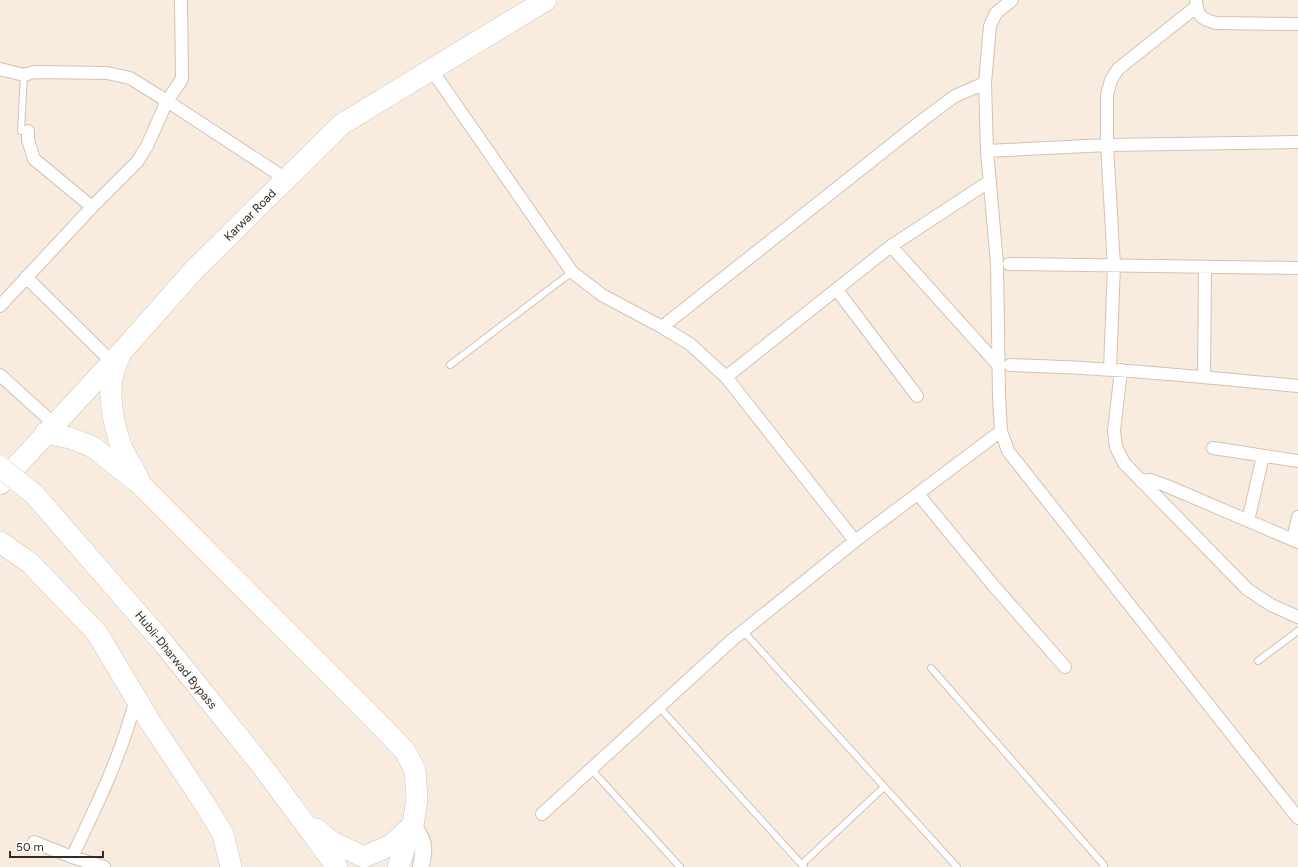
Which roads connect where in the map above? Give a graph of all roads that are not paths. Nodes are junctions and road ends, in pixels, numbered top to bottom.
1 (181, 0) edge
2 (546, 0) edge
3 (1012, 0) edge
4 (1196, 4) edge
5 (1298, 24) edge
6 (0, 69) edge
7 (431, 69) junction
8 (24, 75) junction
9 (985, 82) junction
10 (167, 101) junction
11 (25, 131) joint
12 (1298, 142) edge
13 (1107, 145) junction
14 (987, 151) junction
15 (286, 179) junction
16 (990, 181) junction
17 (92, 207) junction
18 (891, 246) junction
19 (1009, 264) dead end
20 (1114, 266) junction
21 (1205, 267) junction
22 (1298, 268) edge
23 (572, 272) junction
24 (26, 277) junction
25 (837, 290) junction
26 (0, 306) edge
27 (662, 327) junction
28 (119, 354) junction
29 (450, 365) dead end
30 (1005, 365) junction
31 (1116, 370) junction
32 (0, 375) edge
33 (726, 377) junction
34 (1204, 377) junction
35 (1298, 386) edge
36 (917, 396) dead end
37 (50, 428) junction
38 (1001, 431) junction
39 (1213, 448) dead end
40 (1263, 456) junction
41 (1298, 461) edge
42 (0, 467) edge
43 (1141, 481) junction
44 (0, 484) edge
45 (141, 485) junction
46 (918, 494) junction
47 (1298, 517) edge
48 (1248, 520) junction
49 (0, 541) edge
50 (855, 541) junction
51 (1295, 541) edge
52 (1298, 617) edge
53 (743, 631) junction
54 (1298, 631) edge
55 (1258, 661) dead end
56 (1065, 667) dead end
57 (931, 668) dead end
58 (136, 698) junction
59 (659, 707) junction
60 (591, 770) junction
61 (884, 787) junction
62 (298, 814) junction
63 (542, 814) dead end
64 (1298, 818) edge
65 (413, 825) junction
66 (34, 842) dead end
67 (72, 857) junction
68 (803, 866) edge
69 (104, 867) edge
70 (232, 867) edge
71 (327, 867) edge
72 (337, 867) edge
73 (398, 867) edge
74 (421, 867) edge
75 (680, 867) edge
76 (957, 867) edge
77 (1104, 867) edge

1 - 10 street
2 - 7 highway, Karwar Road
3 - 9 street
4 - 5 street
4 - 13 street
6 - 8 street
7 - 15 highway, Karwar Road
7 - 23 street
8 - 10 street
8 - 11 lane
9 - 14 street
9 - 27 street
10 - 15 street
10 - 17 street
11 - 17 street
12 - 13 street
13 - 14 street
13 - 20 street
14 - 16 street
15 - 28 highway, Karwar Road
16 - 18 street
16 - 30 street
17 - 24 street
18 - 25 street
18 - 30 street
19 - 20 street
20 - 21 street
20 - 31 street
21 - 22 street
21 - 34 street
23 - 27 street
23 - 29 lane
24 - 26 street
24 - 28 street
25 - 33 street
25 - 36 street
27 - 33 street
28 - 37 highway, Karwar Road
28 - 45 highway
30 - 31 street
30 - 38 street
31 - 34 street
31 - 43 street
32 - 37 street
33 - 50 street
34 - 35 street
37 - 44 highway, Karwar Road
37 - 45 highway
38 - 46 street
38 - 64 street
39 - 40 street
40 - 41 street
40 - 48 street
42 - 62 highway, Hubli-Dharwad Bypass, bridge
43 - 48 street
43 - 52 street
45 - 65 highway
46 - 50 street
46 - 56 street
47 - 51 street
48 - 51 street
49 - 58 highway
50 - 53 street
53 - 59 street
53 - 61 lane
54 - 55 lane
57 - 77 lane
58 - 67 street
58 - 70 highway
59 - 60 street
59 - 68 lane
60 - 63 street
60 - 75 lane
61 - 68 lane
61 - 76 lane
62 - 65 highway
62 - 71 highway
62 - 72 highway, Hubli-Dharwad Bypass
65 - 73 highway
65 - 74 street
66 - 67 street
67 - 69 street

